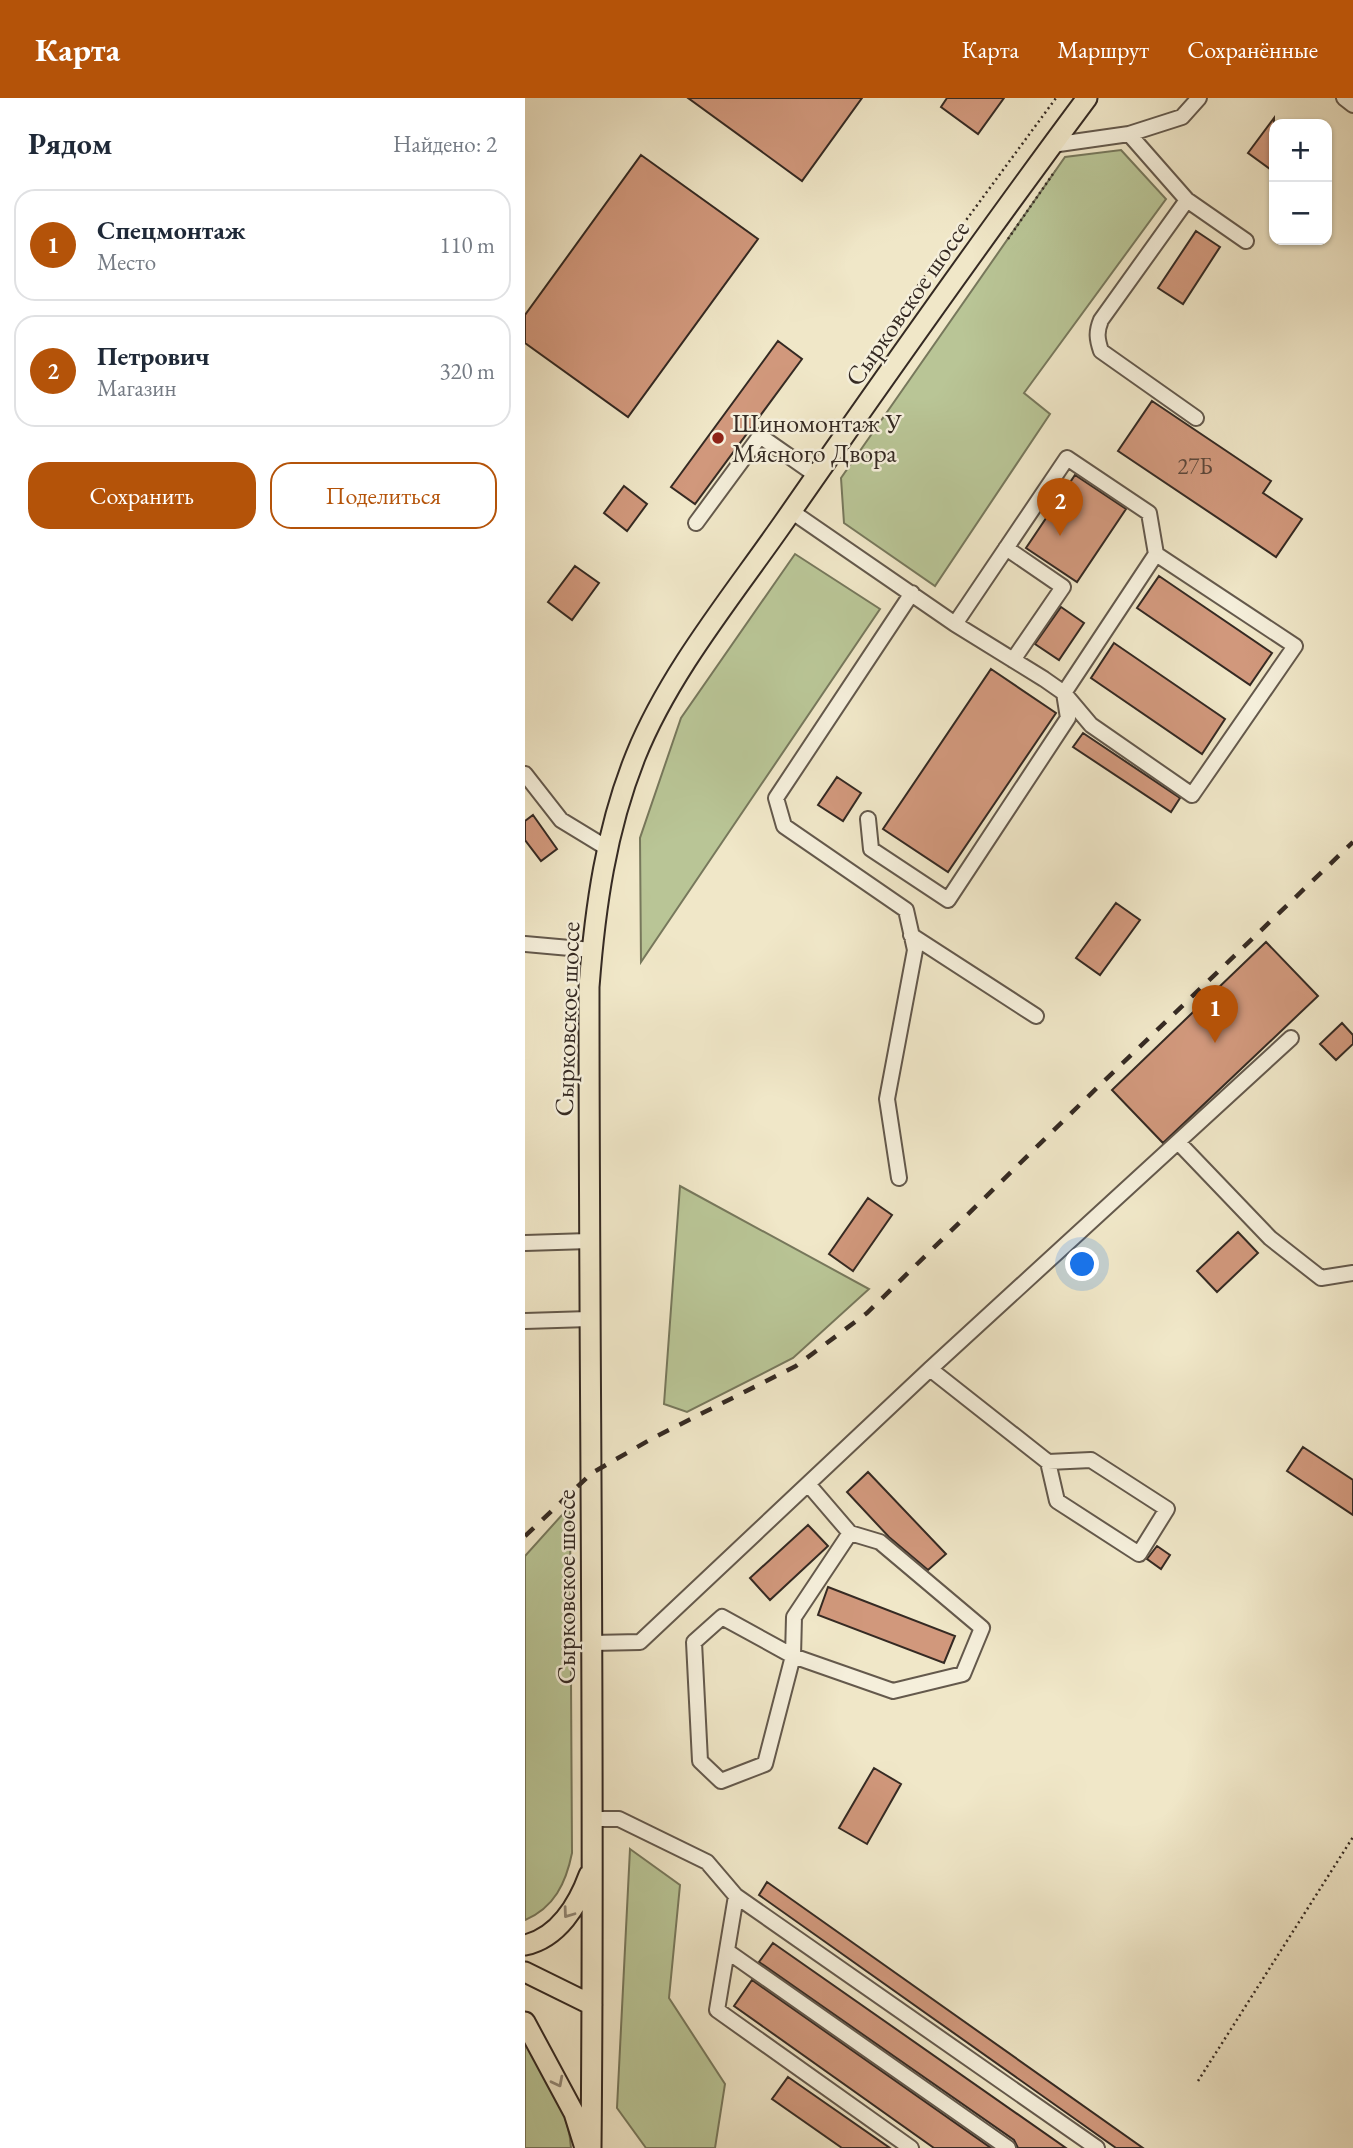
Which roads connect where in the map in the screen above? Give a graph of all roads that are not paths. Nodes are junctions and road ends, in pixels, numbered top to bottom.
1 (1087, 98) edge
2 (1199, 98) edge
3 (1344, 98) edge
4 (1353, 105) edge
5 (1129, 134) junction
6 (1052, 145) junction
7 (1187, 200) junction
8 (1246, 241) dead end
9 (1196, 418) dead end
10 (817, 475) junction
11 (791, 511) junction
12 (696, 523) dead end
13 (1006, 548) junction
14 (1156, 554) junction
15 (912, 593) junction
16 (955, 624) junction
17 (1013, 660) junction
18 (1064, 693) junction
19 (525, 774) edge
20 (868, 819) dead end
21 (607, 848) junction
22 (911, 935) junction
23 (525, 944) edge
24 (592, 950) junction
25 (1036, 1016) dead end
26 (1291, 1038) dead end
27 (1178, 1142) junction
28 (899, 1178) dead end
29 (589, 1241) junction
30 (525, 1242) edge
31 (1353, 1273) edge
32 (589, 1319) junction
33 (525, 1321) edge
34 (930, 1369) junction
35 (1048, 1462) junction
36 (808, 1484) junction
37 (850, 1533) junction
38 (593, 1643) junction
39 (793, 1656) junction
40 (593, 1819) junction
41 (593, 1864) junction
42 (736, 1896) junction
43 (525, 1945) edge
44 (727, 1951) junction
45 (525, 1972) edge
46 (592, 2005) junction
47 (525, 2022) edge
48 (585, 2148) edge
49 (591, 2148) edge
50 (911, 2148) edge
51 (1008, 2148) edge
52 (1097, 2148) edge

1 - 6 main road, Сырковское шоссе
2 - 5 lane
3 - 4 lane
5 - 6 lane
5 - 7 lane
6 - 10 main road, Сырковское шоссе
7 - 8 lane
7 - 9 lane
10 - 11 main road, Сырковское шоссе
10 - 12 lane
11 - 15 lane
11 - 21 main road, Сырковское шоссе
13 - 14 lane
13 - 16 lane
13 - 17 lane
14 - 18 lane
14 - 18 lane
15 - 16 lane
15 - 22 lane
16 - 17 lane
17 - 18 lane
18 - 20 lane
19 - 21 lane
21 - 24 main road, Сырковское шоссе
22 - 25 lane
22 - 28 lane
23 - 24 lane
24 - 29 main road, Сырковское шоссе
26 - 27 lane
27 - 31 lane
27 - 34 lane
29 - 30 lane
29 - 32 main road, Сырковское шоссе
32 - 33 lane
32 - 38 main road, Сырковское шоссе
34 - 35 lane
34 - 36 lane
35 - 35 lane
36 - 37 lane
36 - 38 lane
37 - 39 lane
37 - 39 lane
38 - 40 main road, Сырковское шоссе
39 - 39 lane
40 - 41 main road, Сырковское шоссе
40 - 42 lane
41 -> 43 main road
41 - 46 main road, Сырковское шоссе
42 - 44 lane
42 - 52 lane
44 - 50 lane
44 - 51 lane
45 - 46 main road
46 - 49 main road, Сырковское шоссе
47 -> 48 main road

